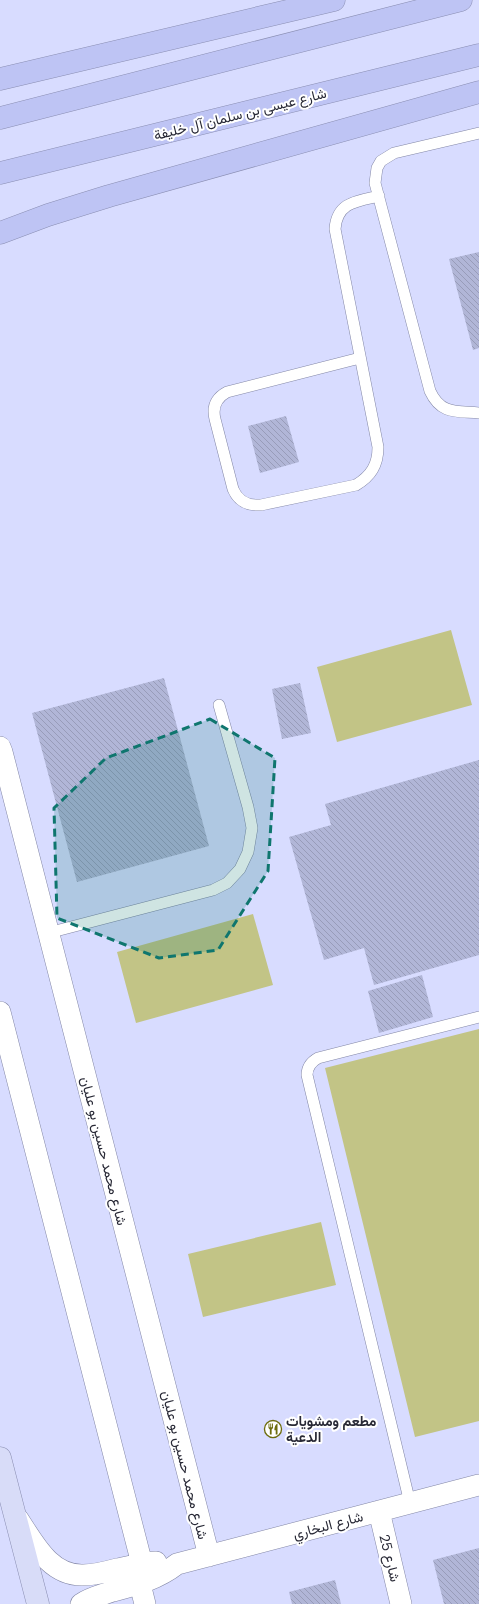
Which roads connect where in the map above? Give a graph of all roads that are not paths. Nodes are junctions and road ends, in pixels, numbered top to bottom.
1 (334, 0) edge
2 (461, 0) edge
3 (479, 55) edge
4 (0, 79) edge
5 (479, 92) edge
6 (0, 118) edge
7 (479, 134) edge
8 (0, 173) edge
9 (379, 196) junction
10 (0, 233) edge
11 (360, 358) junction
12 (479, 413) edge
13 (219, 705) dead end
14 (0, 747) edge
15 (48, 933) junction
16 (0, 1012) edge
17 (479, 1017) edge
18 (0, 1458) edge
19 (479, 1485) edge
20 (410, 1503) junction
21 (13, 1511) junction
22 (379, 1511) junction
23 (209, 1556) junction
24 (141, 1574) junction
25 (38, 1604) edge
26 (81, 1604) edge
27 (145, 1604) edge
28 (401, 1604) edge

1 - 4 highway
2 - 6 highway
3 - 8 highway, شارع عيسى بن سلمان آل خليفة
5 - 10 highway
7 - 9 lane
9 - 11 lane
9 - 12 lane
11 - 11 lane
13 - 15 lane
14 - 15 street, شارع محمد حسين بو عليان
15 - 23 street, شارع محمد حسين بو عليان
16 - 24 street
17 - 20 lane
18 - 21 main road
19 - 20 street, شارع البخاري
20 - 22 street, شارع البخاري
21 - 24 street, شارع البخاري
21 - 25 main road
22 - 23 street, شارع البخاري
22 - 28 street, شارع 25
23 - 24 street, شارع البخاري
24 - 26 street, شارع البخاري
24 - 27 street

